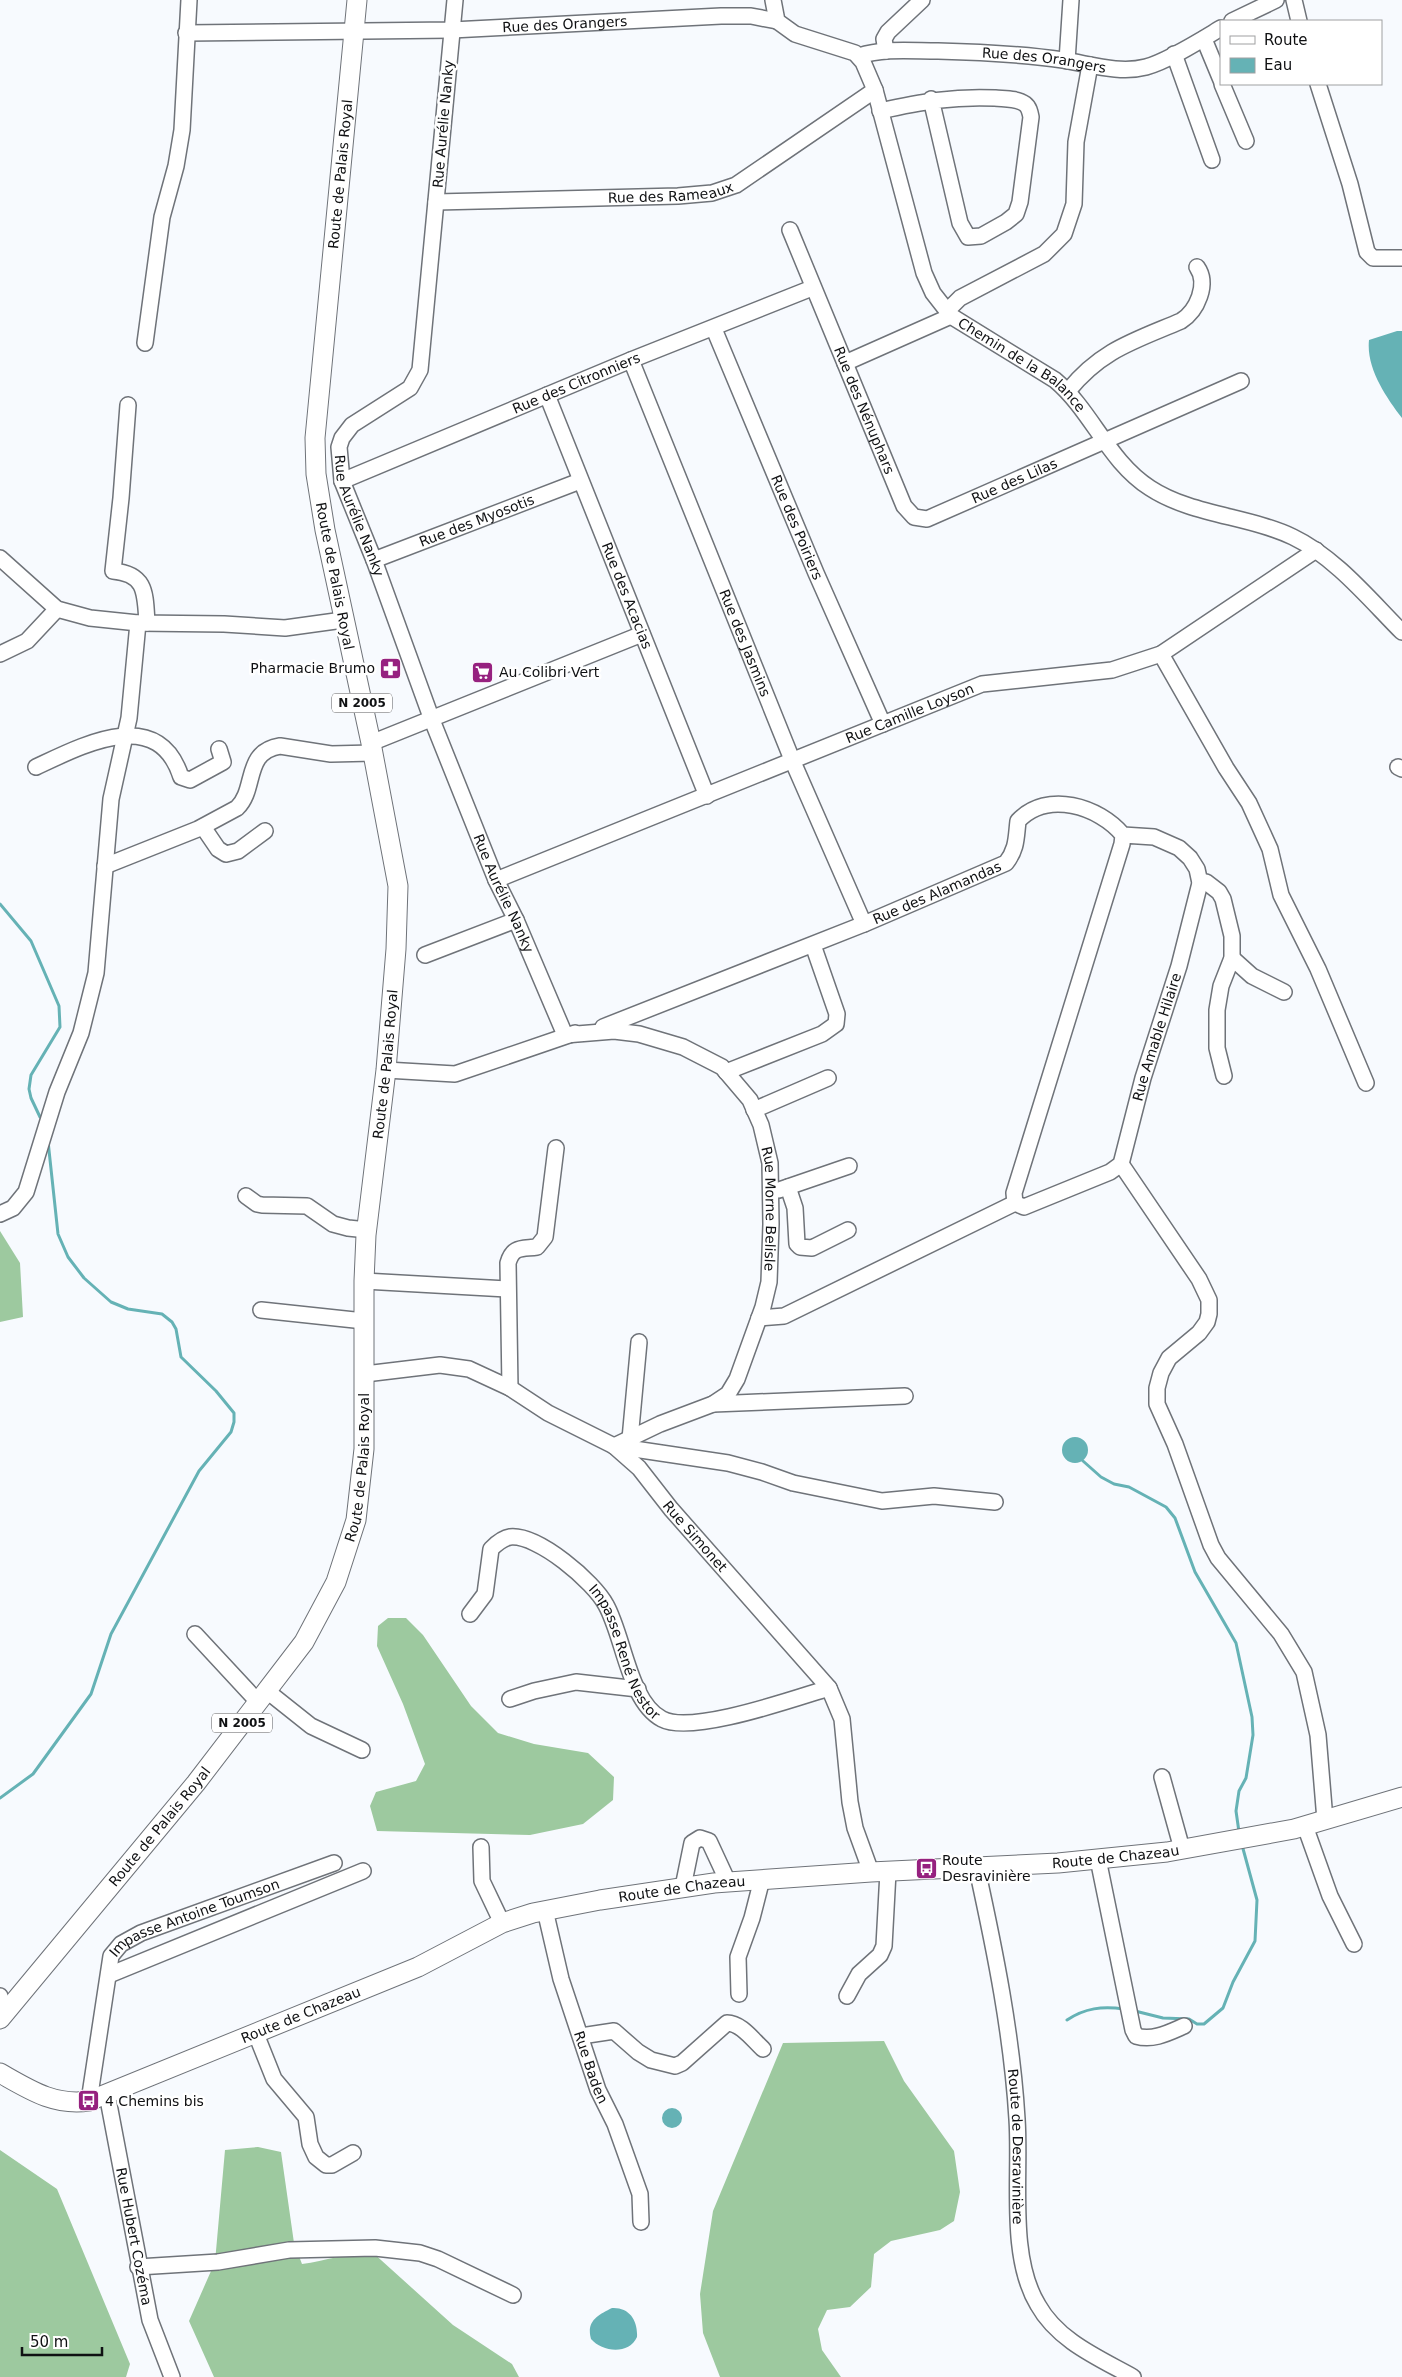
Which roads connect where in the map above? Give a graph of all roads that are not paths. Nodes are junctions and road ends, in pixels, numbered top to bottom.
1 (189, 0) edge
2 (357, 0) edge
3 (455, 0) edge
4 (772, 0) edge
5 (922, 0) edge
6 (1071, 0) edge
7 (1276, 0) edge
8 (1294, 0) edge
9 (1234, 20) edge
10 (1299, 20) edge
11 (777, 22) junction
12 (1220, 29) edge
13 (452, 30) junction
14 (353, 32) junction
15 (186, 33) junction
16 (1204, 39) junction
17 (886, 51) junction
18 (1174, 54) junction
19 (859, 56) junction
20 (1067, 60) junction
21 (1090, 65) junction
22 (1220, 78) edge
23 (1222, 85) edge
24 (1318, 85) edge
25 (875, 90) junction
26 (931, 99) junction
27 (880, 111) junction
28 (1246, 141) dead end
29 (1212, 160) dead end
30 (436, 202) junction
31 (790, 230) dead end
32 (1402, 258) edge
33 (1197, 267) dead end
34 (812, 288) junction
35 (949, 314) junction
36 (714, 329) junction
37 (145, 343) dead end
38 (631, 360) junction
39 (845, 364) junction
40 (1241, 381) dead end
41 (1068, 391) junction
42 (547, 395) junction
43 (128, 405) dead end
44 (1103, 442) junction
45 (342, 481) junction
46 (580, 481) junction
47 (927, 519) joint
48 (1316, 550) junction
49 (0, 558) edge
50 (374, 560) junction
51 (57, 609) junction
52 (343, 620) junction
53 (143, 623) junction
54 (1402, 632) edge
55 (642, 634) junction
56 (0, 654) edge
57 (1161, 654) junction
58 (432, 720) junction
59 (883, 724) junction
60 (126, 734) junction
61 (372, 748) junction
62 (219, 749) dead end
63 (793, 762) junction
64 (36, 767) dead end
65 (707, 796) junction
66 (203, 826) junction
67 (265, 831) dead end
68 (1123, 835) junction
69 (105, 866) junction
70 (496, 880) junction
71 (1200, 883) junction
72 (516, 920) junction
73 (864, 924) junction
74 (813, 945) junction
75 (425, 956) dead end
76 (1232, 958) junction
77 (1284, 992) dead end
78 (565, 1035) junction
79 (386, 1070) junction
80 (726, 1072) junction
81 (1224, 1076) dead end
82 (828, 1078) dead end
83 (1366, 1083) dead end
84 (754, 1110) junction
85 (556, 1148) dead end
86 (1121, 1164) junction
87 (849, 1166) dead end
88 (788, 1187) junction
89 (770, 1193) junction
90 (246, 1196) dead end
91 (1014, 1198) junction
92 (0, 1214) edge
93 (367, 1230) junction
94 (848, 1230) dead end
95 (364, 1280) junction
96 (507, 1289) junction
97 (261, 1310) dead end
98 (759, 1318) junction
99 (364, 1321) junction
100 (640, 1342) dead end
101 (365, 1374) junction
102 (510, 1388) junction
103 (905, 1396) dead end
104 (713, 1404) junction
105 (630, 1439) junction
106 (614, 1446) junction
107 (995, 1502) dead end
108 (470, 1614) dead end
109 (195, 1634) dead end
110 (828, 1688) junction
111 (638, 1689) junction
112 (262, 1696) junction
113 (510, 1700) dead end
114 (362, 1750) dead end
115 (1162, 1778) dead end
116 (1402, 1797) edge
117 (1325, 1820) junction
118 (1305, 1826) junction
119 (481, 1847) dead end
120 (1182, 1849) junction
121 (1098, 1859) junction
122 (334, 1864) dead end
123 (977, 1869) junction
124 (363, 1871) dead end
125 (880, 1872) junction
126 (762, 1879) junction
127 (728, 1882) junction
128 (683, 1887) junction
129 (545, 1910) junction
130 (502, 1923) junction
131 (1354, 1944) dead end
132 (108, 1975) junction
133 (739, 1994) dead end
134 (0, 1996) edge
135 (847, 1996) dead end
136 (2, 2017) edge
137 (1184, 2026) dead end
138 (256, 2034) junction
139 (581, 2036) junction
140 (763, 2049) dead end
141 (0, 2073) edge
142 (98, 2097) junction
143 (353, 2153) dead end
144 (641, 2222) dead end
145 (138, 2267) junction
146 (513, 2295) dead end
147 (172, 2377) edge
148 (1133, 2377) edge

1 - 15 street
2 - 14 main road, Route de Palais Royal / N 2005
3 - 13 street, Rue Aurélie Nanky
4 - 11 street
5 - 17 street
6 - 20 street
7 - 9 street
8 - 10 street
11 - 13 street, Rue des Orangers
11 - 19 street
12 - 16 street, Rue des Orangers
13 - 14 street, Rue des Orangers
13 - 30 street, Rue Aurélie Nanky
14 - 15 street, Rue des Orangers
14 - 52 main road, Route de Palais Royal / N 2005
15 - 37 street
16 - 18 street, Rue des Orangers
16 - 22 street
17 - 19 street, Rue des Orangers
17 - 20 street, Rue des Orangers
18 - 21 street, Rue des Orangers
18 - 29 street
19 - 25 street, Chemin de la Balance
20 - 21 street, Rue des Orangers
21 - 35 street
23 - 28 street
24 - 32 street
25 - 27 street, Chemin de la Balance
25 - 30 street, Rue des Rameaux
26 - 26 street
26 - 27 street
27 - 35 street, Chemin de la Balance
30 - 45 street, Rue Aurélie Nanky
31 - 34 street, Rue des Nénuphars
33 - 41 street
34 - 36 street, Rue des Citronniers
34 - 39 street, Rue des Nénuphars
35 - 39 street
35 - 41 street, Chemin de la Balance
36 - 38 street, Rue des Citronniers
36 - 59 street, Rue des Poiriers
38 - 42 street, Rue des Citronniers
38 - 63 street, Rue des Jasmins
39 - 47 street, Rue des Nénuphars
40 - 44 street, Rue des Lilas
41 - 44 street, Chemin de la Balance
42 - 45 street, Rue des Citronniers
42 - 46 street, Rue des Acacias
43 - 53 street
44 - 47 street, Rue des Lilas
44 - 48 street, Chemin de la Balance
45 - 50 street, Rue Aurélie Nanky
46 - 50 street, Rue des Myosotis
46 - 55 street, Rue des Acacias
48 - 54 street, Chemin de la Balance
48 - 57 street, Rue Camille Loyson
49 - 51 street
50 - 58 street, Rue Aurélie Nanky
51 - 53 street
51 - 56 street
52 - 53 street
52 - 61 main road, Route de Palais Royal / N 2005
53 - 60 street
55 - 58 street
55 - 65 street, Rue des Acacias
57 - 59 street, Rue Camille Loyson
57 - 83 street
58 - 61 street
58 - 70 street, Rue Aurélie Nanky
59 - 63 street, Rue Camille Loyson
60 - 62 street
60 - 64 street
60 - 69 street
61 - 66 street
61 - 79 main road, Route de Palais Royal / N 2005
63 - 65 street, Rue Camille Loyson
63 - 73 street, Rue des Jasmins
65 - 70 street, Rue Camille Loyson
66 - 67 street
66 - 69 street
68 - 71 street
68 - 73 street, Rue des Alamandas
68 - 91 street
69 - 92 street
70 - 72 street, Rue Aurélie Nanky
71 - 76 street
71 - 86 street, Rue Amable Hilaire
72 - 75 street
72 - 78 street, Rue Aurélie Nanky
73 - 74 street, Rue des Alamandas
74 - 78 street, Rue des Alamandas
74 - 80 street
76 - 77 street
76 - 81 street
78 - 79 street, Rue des Alamandas
78 - 80 street, Rue Morne Belisle
79 - 93 main road, Route de Palais Royal / N 2005
80 - 84 street, Rue Morne Belisle
82 - 84 street
84 - 89 street, Rue Morne Belisle
85 - 96 street
86 - 91 street
86 - 117 street
87 - 88 street
88 - 89 street
88 - 94 street
89 - 98 street, Rue Morne Belisle
90 - 93 street
91 - 98 street
93 - 95 main road, Route de Palais Royal / N 2005
95 - 96 street
95 - 99 main road, Route de Palais Royal / N 2005
96 - 102 street
97 - 99 street
98 - 104 street, Rue Morne Belisle
99 - 101 main road, Route de Palais Royal / N 2005
100 - 105 street
101 - 102 street, Rue Simonet
101 - 112 main road, Route de Palais Royal / N 2005
102 - 106 street, Rue Simonet
103 - 104 street
104 - 105 street, Rue Morne Belisle
105 - 106 street, Rue Morne Belisle
106 - 107 street
106 - 110 street, Rue Simonet
108 - 111 street, Impasse René Nestor
109 - 112 street
110 - 111 street, Impasse René Nestor
110 - 125 street, Rue Simonet
111 - 113 street
112 - 114 street
112 - 136 main road, Route de Palais Royal / N 2005
115 - 120 street
116 - 117 main road, Route de Chazeau
117 - 118 main road, Route de Chazeau
118 - 120 main road, Route de Chazeau
118 - 131 street
119 - 130 street
120 - 121 main road, Route de Chazeau
121 - 123 main road, Route de Chazeau
121 - 137 street
122 - 132 street, Impasse Antoine Toumson
123 - 125 main road, Route de Chazeau
123 - 148 street, Route de Desravinière
124 - 132 street
125 - 126 main road, Route de Chazeau
125 - 135 street
126 - 127 main road, Route de Chazeau
126 - 133 street
127 - 128 main road, Route de Chazeau
127 - 128 street
128 - 129 main road, Route de Chazeau
129 - 130 main road, Route de Chazeau
129 - 139 street, Rue Baden
130 - 138 main road, Route de Chazeau
132 - 142 street, Impasse Antoine Toumson
134 - 136 street
138 - 142 main road, Route de Chazeau
138 - 143 street
139 - 140 street
139 - 144 street, Rue Baden
141 - 142 main road, Route de Chazeau
142 - 145 street, Rue Hubert Cozéma
145 - 146 street
145 - 147 street, Rue Hubert Cozéma

